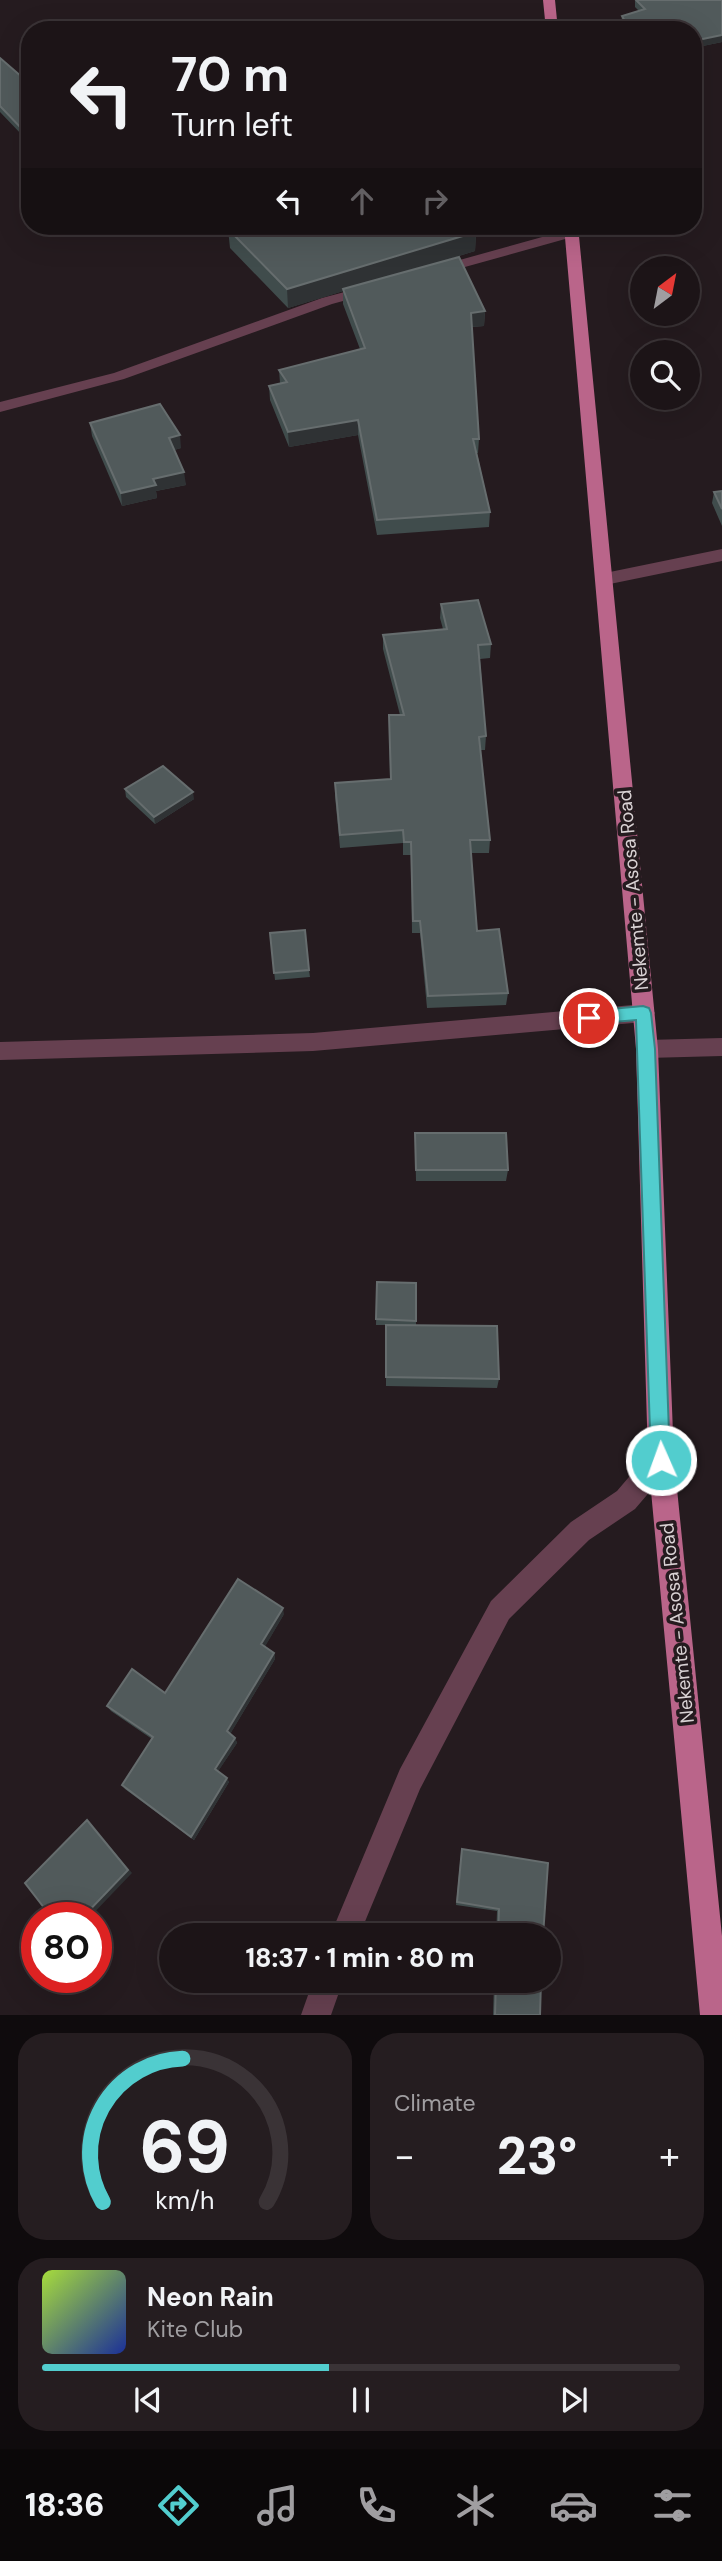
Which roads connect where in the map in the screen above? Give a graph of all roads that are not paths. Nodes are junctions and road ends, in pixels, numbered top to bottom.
1 (549, 0) edge
2 (551, 21) edge
3 (551, 235) edge
4 (572, 235) edge
5 (417, 276) edge
6 (391, 283) edge
7 (0, 407) edge
8 (722, 555) edge
9 (605, 579) junction
10 (643, 1013) junction
11 (722, 1047) edge
12 (647, 1049) junction
13 (0, 1051) edge
14 (661, 1460) junction
15 (349, 1923) edge
16 (324, 1993) edge
17 (316, 2015) edge
18 (715, 2015) edge

1 - 2 highway
3 - 5 street
4 - 9 highway, Nekemte - Asosa Road
6 - 7 street
8 - 9 street
9 - 10 highway, Nekemte - Asosa Road
10 - 12 highway, Nekemte - Asosa Road
10 - 13 street
11 - 12 street
12 - 14 highway, Nekemte - Asosa Road
14 - 15 street
14 - 18 highway, Nekemte - Asosa Road
16 - 17 street

